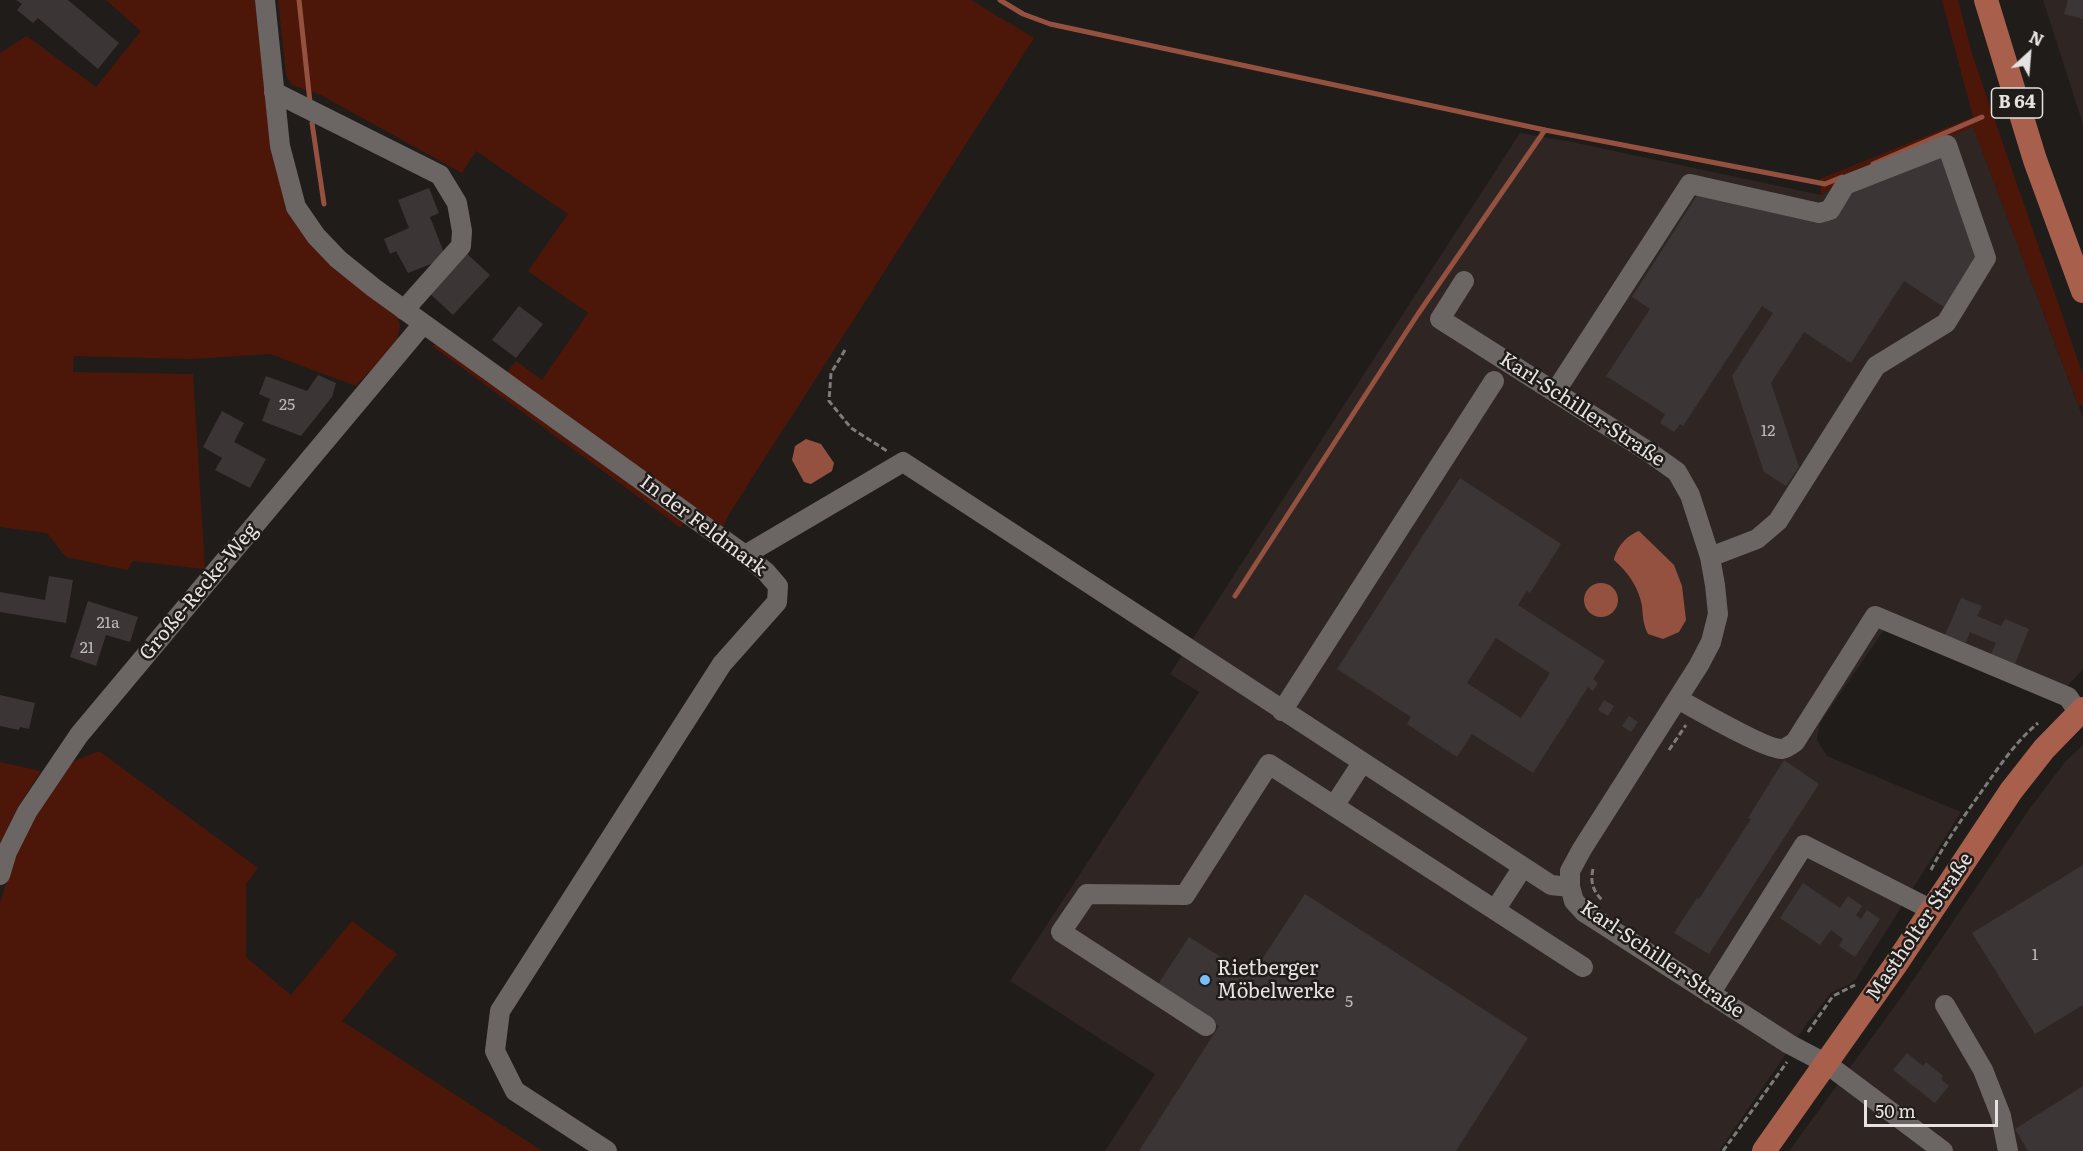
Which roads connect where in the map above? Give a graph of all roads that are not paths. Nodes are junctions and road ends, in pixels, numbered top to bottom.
1 (265, 0) edge
2 (1986, 0) edge
3 (274, 92) junction
4 (1464, 281) dead end
5 (2083, 291) edge
6 (404, 310) junction
7 (423, 324) junction
8 (1494, 381) dead end
9 (1555, 392) junction
10 (745, 555) junction
11 (1710, 557) junction
12 (1678, 699) junction
13 (1282, 711) junction
14 (2081, 711) edge
15 (1362, 763) junction
16 (1334, 806) junction
17 (1523, 867) junction
18 (0, 875) edge
19 (1570, 887) junction
20 (1495, 910) junction
21 (1932, 910) junction
22 (1583, 967) dead end
23 (1710, 994) junction
24 (1946, 1005) dead end
25 (1206, 1026) dead end
26 (1827, 1064) junction
27 (607, 1151) edge
28 (1764, 1151) edge
29 (1943, 1151) edge
30 (2008, 1151) edge

1 - 3 street, In der Feldmark
2 - 5 main road, B 64
3 - 6 street, In der Feldmark
3 - 6 street
4 - 9 street, Karl-Schiller-Straße
6 - 7 street, In der Feldmark
7 - 10 street, In der Feldmark
7 - 18 street, Große-Recke-Weg
8 - 13 street
9 - 11 street, Karl-Schiller-Straße
9 - 11 street
10 - 13 street
10 - 27 street, In der Feldmark
11 - 12 street, Karl-Schiller-Straße
12 - 14 street
12 - 19 street, Karl-Schiller-Straße
13 - 15 street
14 - 21 main road, Mastholter Straße
15 - 16 street
15 - 17 street
16 - 20 street
16 - 25 street
17 - 19 street
17 - 20 street
19 - 23 street, Karl-Schiller-Straße
20 - 22 street
21 - 23 street
21 - 26 main road, Mastholter Straße
23 - 26 street, Karl-Schiller-Straße
24 - 30 street
26 - 28 main road, Mastholter Straße
26 - 29 street, Karl-Schiller-Straße

